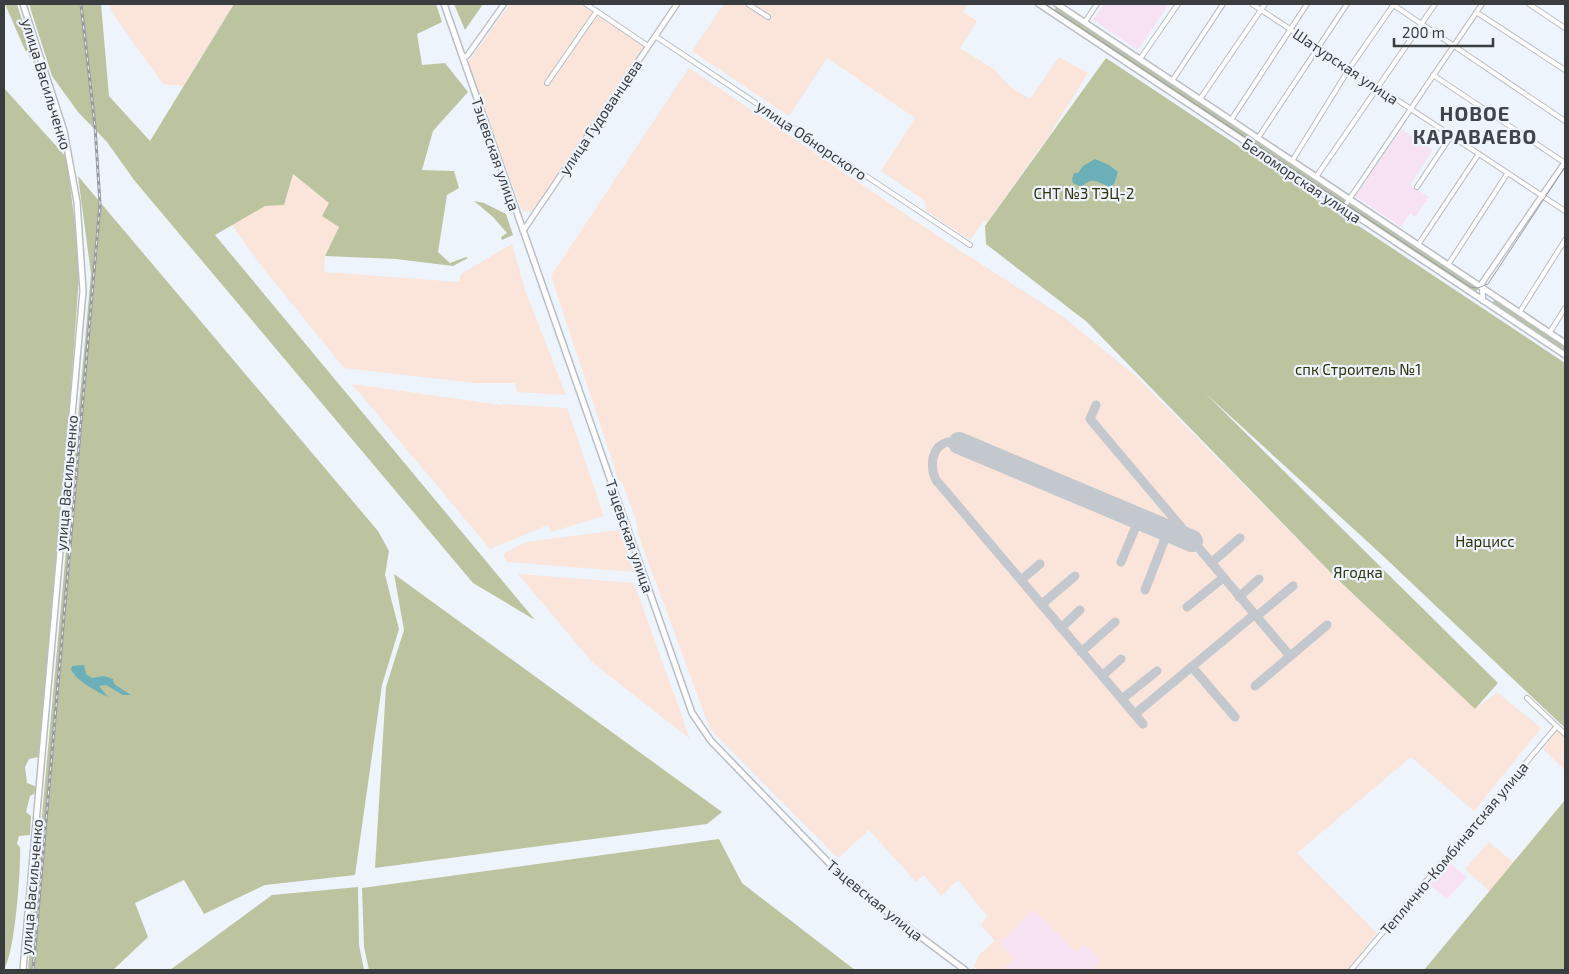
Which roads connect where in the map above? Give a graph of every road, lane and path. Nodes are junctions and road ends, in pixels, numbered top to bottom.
1 (23, 4) edge
2 (444, 4) edge
3 (504, 4) edge
4 (586, 4) edge
5 (677, 4) edge
6 (748, 4) edge
7 (1039, 4) edge
8 (1057, 4) edge
9 (1097, 4) edge
10 (1178, 4) edge
11 (1222, 4) edge
12 (1252, 4) edge
13 (1265, 4) edge
14 (1306, 4) edge
15 (1347, 4) edge
16 (1393, 4) edge
17 (1435, 4) edge
18 (1482, 4) edge
19 (1530, 4) edge
20 (1261, 10) junction
21 (597, 11) junction
22 (1051, 12) junction
23 (1476, 12) junction
24 (768, 17) dead end
25 (1085, 22) junction
26 (1421, 24) junction
27 (1565, 28) edge
28 (1290, 29) junction
29 (655, 36) junction
30 (1453, 45) junction
31 (648, 46) junction
32 (1317, 47) junction
33 (463, 57) junction
34 (1140, 59) junction
35 (1349, 69) junction
36 (1565, 70) edge
37 (1433, 75) junction
38 (1172, 80) junction
39 (547, 84) dead end
40 (1377, 87) junction
41 (1200, 99) junction
42 (1409, 108) junction
43 (1231, 120) junction
44 (1565, 120) edge
45 (1451, 136) junction
46 (1258, 138) junction
47 (1478, 155) junction
48 (1292, 161) junction
49 (1565, 163) edge
50 (1507, 174) junction
51 (1316, 177) junction
52 (1417, 187) dead end
53 (1542, 197) junction
54 (1349, 199) junction
55 (1344, 207) junction
56 (1565, 211) edge
57 (523, 231) junction
58 (1565, 240) edge
59 (970, 245) dead end
60 (1418, 245) junction
61 (1448, 265) junction
62 (1481, 287) junction
63 (1483, 300) junction
64 (1565, 308) edge
65 (1519, 313) junction
66 (1550, 332) junction
67 (1565, 343) edge
68 (1565, 355) edge
69 (1527, 698) dead end
70 (1557, 726) junction
71 (1565, 734) edge
72 (23, 970) edge
73 (964, 970) edge
74 (1351, 970) edge

1 - 72 main road, улица Васильченко
2 - 33 main road, Тэцевская улица
3 - 33 street
4 - 21 street
5 - 29 street, улица Гудованцева
6 - 24 street
7 - 22 main road, Беломорская улица
8 - 22 street
8 - 25 main road, Беломорская улица
9 - 25 street
10 - 34 street
11 - 38 street
12 - 20 street, Шатурская улица
13 - 20 street
14 - 28 street
15 - 32 street
16 - 26 street
16 - 35 street
17 - 26 street
18 - 23 street
19 - 27 street
20 - 28 street, Шатурская улица
20 - 41 street
21 - 31 street
21 - 39 street
22 - 55 main road, Беломорская улица
23 - 30 street
23 - 36 street
25 - 34 main road, Беломорская улица
26 - 30 street
26 - 40 street
28 - 32 street, Шатурская улица
28 - 43 street
29 - 31 street, улица Гудованцева
29 - 59 street, улица Обнорского
30 - 37 street
30 - 44 street
31 - 57 street, улица Гудованцева
32 - 35 street, Шатурская улица
32 - 46 street
33 - 57 main road, Тэцевская улица
34 - 38 main road, Беломорская улица
35 - 40 street, Шатурская улица
35 - 48 street
37 - 42 street
37 - 49 street
38 - 41 main road, Беломорская улица
40 - 42 street, Шатурская улица
40 - 51 street
41 - 43 main road, Беломорская улица
42 - 45 street, Шатурская улица
42 - 54 street
43 - 46 main road, Беломорская улица
45 - 47 street, Шатурская улица
45 - 52 street
46 - 48 main road, Беломорская улица
47 - 50 street, Шатурская улица
47 - 60 street
48 - 51 main road, Беломорская улица
49 - 53 street
50 - 53 street, Шатурская улица
50 - 61 street
51 - 54 main road, Беломорская улица
53 - 56 street, Шатурская улица
53 - 62 street
54 - 55 street
54 - 60 main road, Беломорская улица
55 - 63 main road, Беломорская улица
57 - 73 main road, Тэцевская улица
58 - 65 street
60 - 61 main road, Беломорская улица
61 - 62 main road, Беломорская улица
62 - 63 street
62 - 65 main road, Беломорская улица
63 - 68 main road, Беломорская улица
64 - 66 street
65 - 66 main road, Беломорская улица
66 - 67 main road, Беломорская улица
69 - 70 street
70 - 71 street
70 - 74 street, Теплично-Комбинатская улица

